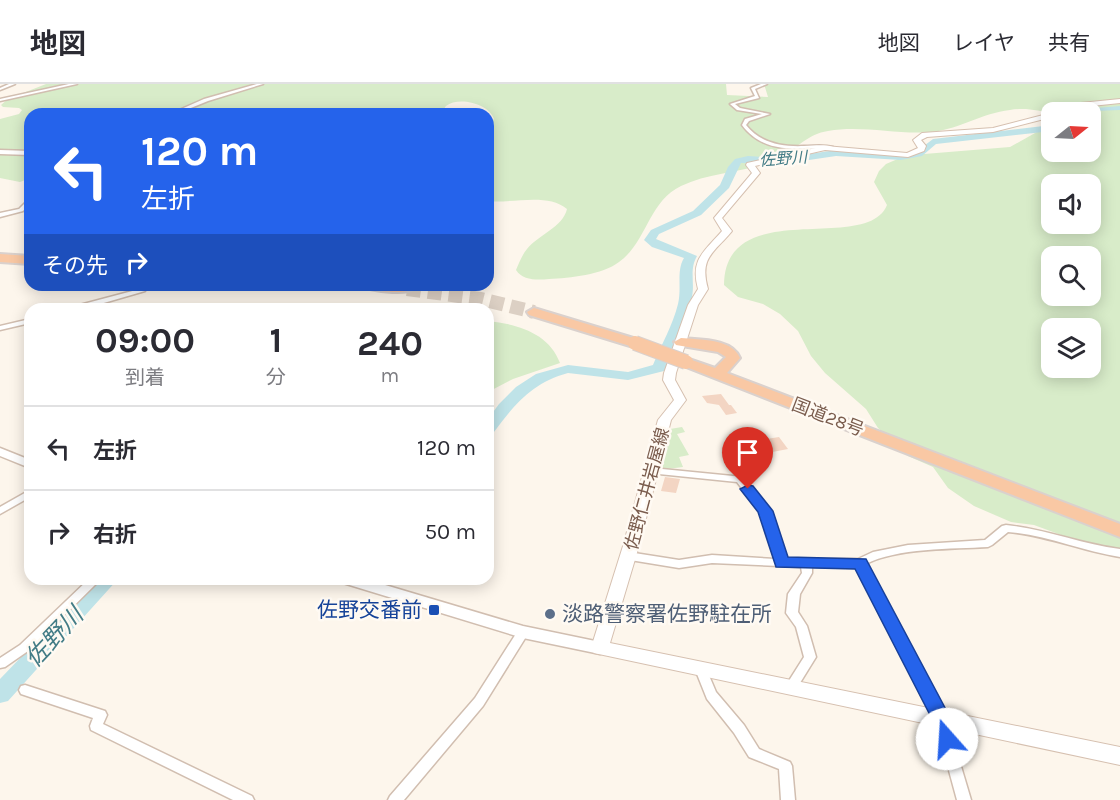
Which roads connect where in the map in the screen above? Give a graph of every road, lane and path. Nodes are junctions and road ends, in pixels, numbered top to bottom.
1 (13, 84) edge
2 (75, 84) edge
3 (261, 84) edge
4 (765, 84) edge
5 (0, 90) edge
6 (0, 100) edge
7 (1120, 101) edge
8 (1101, 103) edge
9 (187, 108) edge
10 (1041, 117) edge
11 (831, 148) junction
12 (0, 152) edge
13 (24, 153) edge
14 (24, 207) edge
15 (0, 215) edge
16 (6, 259) edge
17 (24, 260) edge
18 (139, 291) edge
19 (96, 303) edge
20 (534, 312) tunnel mouth
21 (24, 322) edge
22 (0, 328) edge
23 (681, 342) junction
24 (717, 375) junction
25 (0, 452) edge
26 (24, 462) edge
27 (651, 471) junction
28 (24, 497) edge
29 (0, 511) edge
30 (1120, 531) edge
31 (1120, 553) edge
32 (628, 556) junction
33 (782, 563) junction
34 (806, 563) junction
35 (860, 563) junction
36 (90, 585) edge
37 (369, 585) edge
38 (523, 632) junction
39 (600, 648) junction
40 (1, 664) edge
41 (701, 669) junction
42 (791, 687) junction
43 (25, 690) dead end
44 (941, 719) junction
45 (1120, 756) edge
46 (247, 800) edge
47 (395, 800) edge
48 (788, 800) edge
49 (964, 800) edge

1 - 5 street
2 - 6 street
3 - 9 street
4 - 11 street
7 - 8 main road, 佐野仁井岩屋線
10 - 11 main road, 佐野仁井岩屋線
11 - 23 main road, 佐野仁井岩屋線
12 - 13 street
14 - 15 street
16 - 17 highway
18 - 19 street
20 - 24 highway, 国道28号, bridge
21 - 22 street
23 - 24 highway
23 - 27 main road, 佐野仁井岩屋線
24 - 30 highway, 国道28号
25 - 26 street
27 - 32 main road, 佐野仁井岩屋線
27 - 33 street
28 - 29 street
31 - 35 street
32 - 33 street
32 - 39 main road, 佐野仁井岩屋線
33 - 34 street
34 - 35 street
34 - 42 street
35 - 44 street
36 - 40 street
37 - 38 street
38 - 39 street
38 - 47 street
39 - 41 main road
41 - 42 main road
41 - 48 street
42 - 44 main road
43 - 46 street
44 - 45 main road
44 - 49 street

